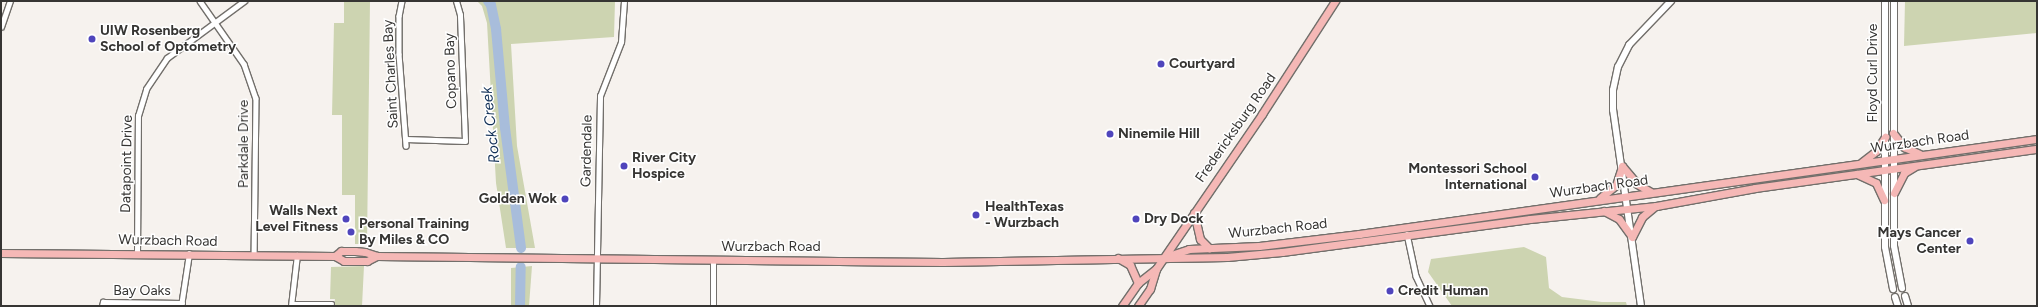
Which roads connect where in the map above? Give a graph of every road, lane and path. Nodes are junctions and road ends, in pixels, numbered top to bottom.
1 (10, 1) edge
2 (200, 1) edge
3 (244, 1) edge
4 (402, 1) edge
5 (456, 1) edge
6 (624, 1) edge
7 (1335, 1) edge
8 (1671, 1) edge
9 (1885, 1) edge
10 (1894, 1) edge
11 (215, 22) junction
12 (1, 27) edge
13 (1893, 133) junction
14 (1885, 137) junction
15 (406, 139) junction
16 (2037, 139) edge
17 (406, 146) dead end
18 (2037, 149) edge
19 (1922, 155) junction
20 (1894, 159) junction
21 (1884, 160) junction
22 (1857, 164) junction
23 (1622, 166) junction
24 (1916, 166) junction
25 (1894, 168) junction
26 (1884, 169) junction
27 (1855, 174) junction
28 (1653, 192) junction
29 (1894, 193) junction
30 (1627, 196) junction
31 (1596, 200) junction
32 (1884, 200) junction
33 (1656, 206) junction
34 (1629, 208) junction
35 (1601, 211) junction
36 (1194, 213) junction
37 (1406, 226) junction
38 (1408, 236) junction
39 (1632, 237) junction
40 (1209, 248) junction
41 (1, 253) edge
42 (137, 254) junction
43 (189, 254) junction
44 (254, 255) junction
45 (297, 256) junction
46 (1164, 257) junction
47 (1118, 258) junction
48 (596, 259) junction
49 (713, 260) junction
50 (1156, 269) junction
51 (1138, 283) junction
52 (1902, 288) dead end
53 (1893, 289) dead end
54 (1905, 296) dead end
55 (1895, 297) dead end
56 (103, 304) edge
57 (182, 304) edge
58 (332, 304) dead end
59 (292, 305) edge
60 (596, 306) edge
61 (713, 306) edge
62 (1122, 306) edge
63 (1138, 306) edge
64 (1430, 306) edge
65 (1641, 306) edge
66 (1898, 306) edge
67 (1908, 306) edge

1 - 12 street
2 - 11 street, Parkdale Drive
3 - 11 street, Datapoint Drive
4 - 15 street, Saint Charles Bay
5 - 15 street, Copano Bay
6 - 48 street, Gardendale
7 - 36 main road, Fredericksburg Road
8 - 23 street
9 - 14 street, Floyd Curl Drive
10 - 13 street, Floyd Curl Drive
11 - 42 street, Datapoint Drive
11 - 44 street, Parkdale Drive
13 - 19 main road
13 - 20 street, Floyd Curl Drive
14 - 21 street, Floyd Curl Drive
14 - 22 main road
15 - 17 street, Saint Charles Bay
16 - 19 main road, Wurzbach Road
18 - 24 main road, Wurzbach Road
19 - 20 main road, Wurzbach Road
20 - 21 main road, Wurzbach Road
20 - 25 street, Floyd Curl Drive
21 - 22 main road, Wurzbach Road
21 - 26 street, Floyd Curl Drive
22 - 28 main road, Wurzbach Road
23 - 28 main road
23 - 30 street
23 - 31 main road
24 - 25 main road, Wurzbach Road
24 - 29 main road
25 - 26 main road, Wurzbach Road
25 - 29 street, Floyd Curl Drive
26 - 27 main road, Wurzbach Road
26 - 32 street, Floyd Curl Drive
27 - 32 main road
27 - 33 main road, Wurzbach Road
28 - 30 main road, Wurzbach Road
29 - 52 street, Floyd Curl Drive
30 - 31 main road, Wurzbach Road
30 - 34 street
31 - 37 main road, Wurzbach Road
32 - 53 street, Floyd Curl Drive
33 - 34 main road, Wurzbach Road
33 - 39 main road
34 - 35 main road, Wurzbach Road
34 - 39 street
35 - 38 main road, Wurzbach Road
35 - 39 main road
36 - 40 main road
36 - 46 main road, Fredericksburg Road
37 - 38 street
37 - 40 main road, Wurzbach Road
38 - 46 main road, Wurzbach Road
38 - 64 street
39 - 65 street
40 - 46 main road, Wurzbach Road
41 - 42 main road, Wurzbach Road
42 - 43 main road, Wurzbach Road
43 - 44 main road, Wurzbach Road
43 - 57 street
44 - 45 main road, Wurzbach Road
45 - 48 main road, Wurzbach Road
45 - 59 street
46 - 47 main road, Wurzbach Road
46 - 50 main road, Fredericksburg Road
47 - 49 main road, Wurzbach Road
47 - 51 main road
48 - 49 main road, Wurzbach Road
48 - 60 street, Gardendale
49 - 61 street
50 - 51 main road, Fredericksburg Road
50 - 63 main road, Fredericksburg Road
51 - 62 main road, Fredericksburg Road
54 - 67 street
55 - 66 street
56 - 57 street, Bay Oaks
58 - 59 street

